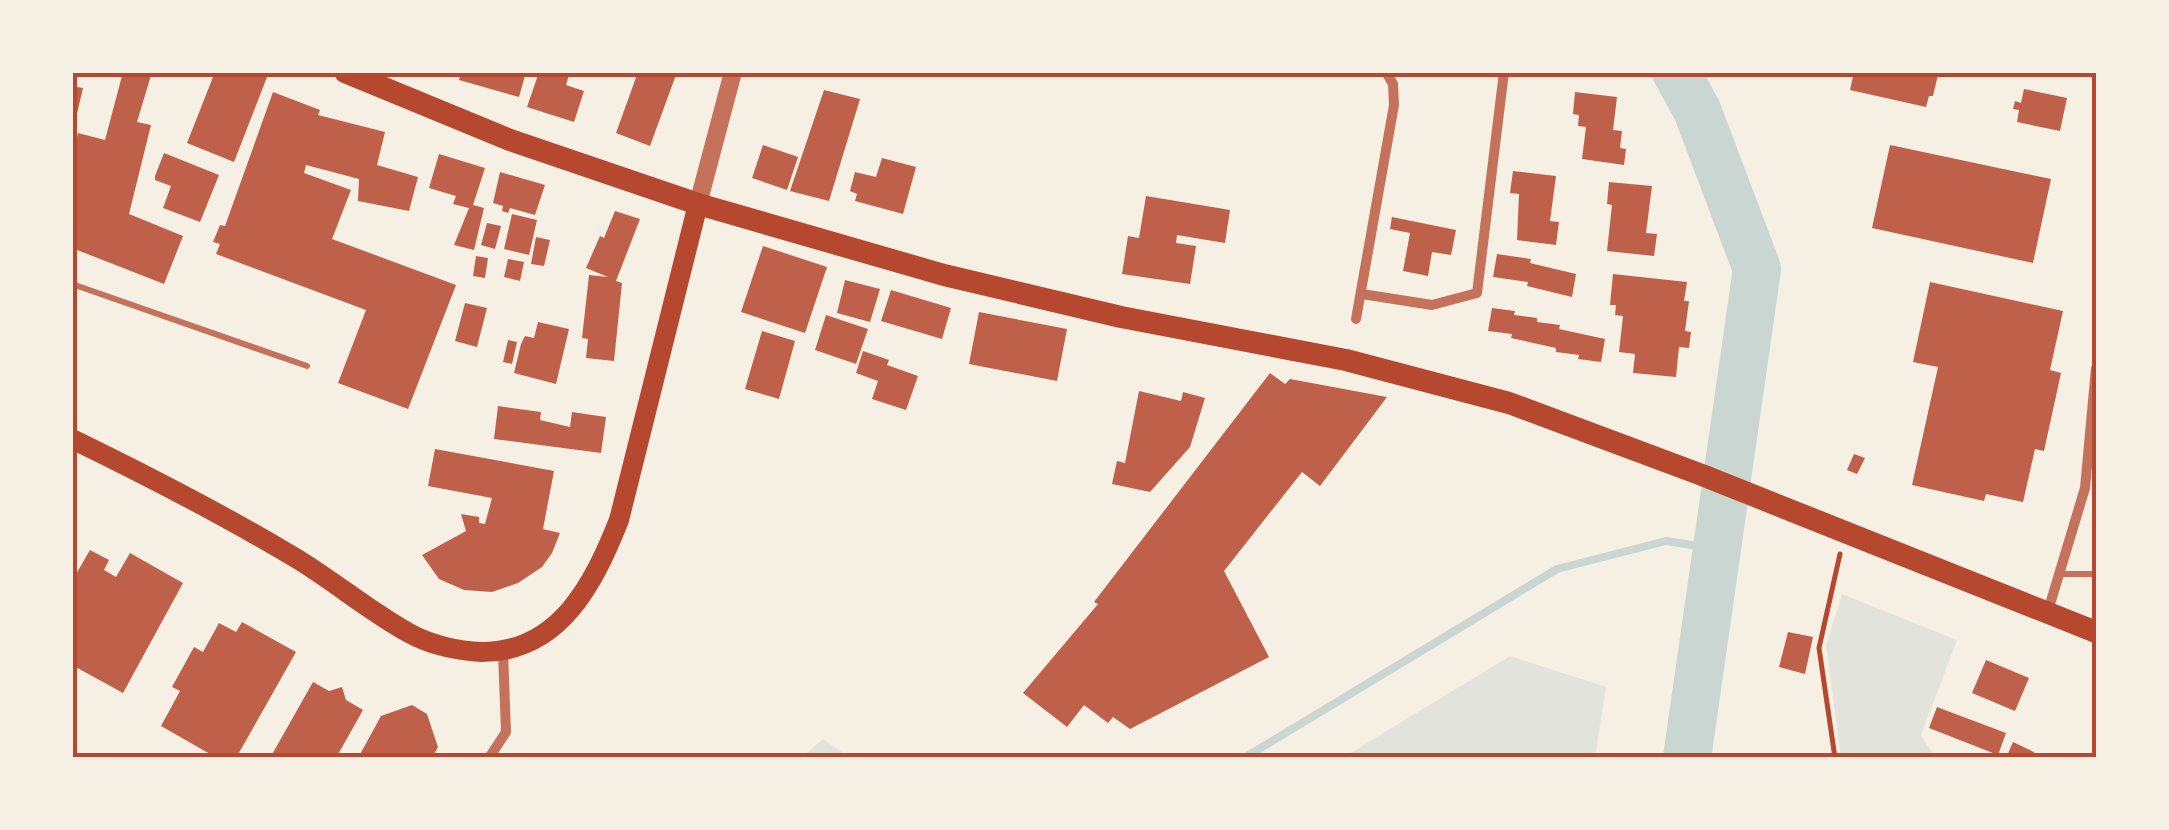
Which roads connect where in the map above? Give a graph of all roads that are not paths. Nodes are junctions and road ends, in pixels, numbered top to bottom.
1 (344, 72) edge
2 (733, 72) edge
3 (1386, 72) edge
4 (1504, 72) edge
5 (698, 204) junction
6 (72, 284) edge
7 (1362, 294) junction
8 (1356, 319) dead end
9 (308, 366) dead end
10 (2096, 368) edge
11 (72, 439) edge
12 (2058, 574) junction
13 (2096, 574) edge
14 (2047, 612) junction
15 (2096, 632) edge
16 (502, 652) junction
17 (490, 758) edge

1 - 5 main road
2 - 5 street
3 - 7 street
4 - 7 street
5 - 14 main road
5 - 16 main road
6 - 9 lane
7 - 8 street
10 - 12 street
11 - 16 main road
12 - 13 lane
12 - 14 street
14 - 15 main road
16 - 17 street

